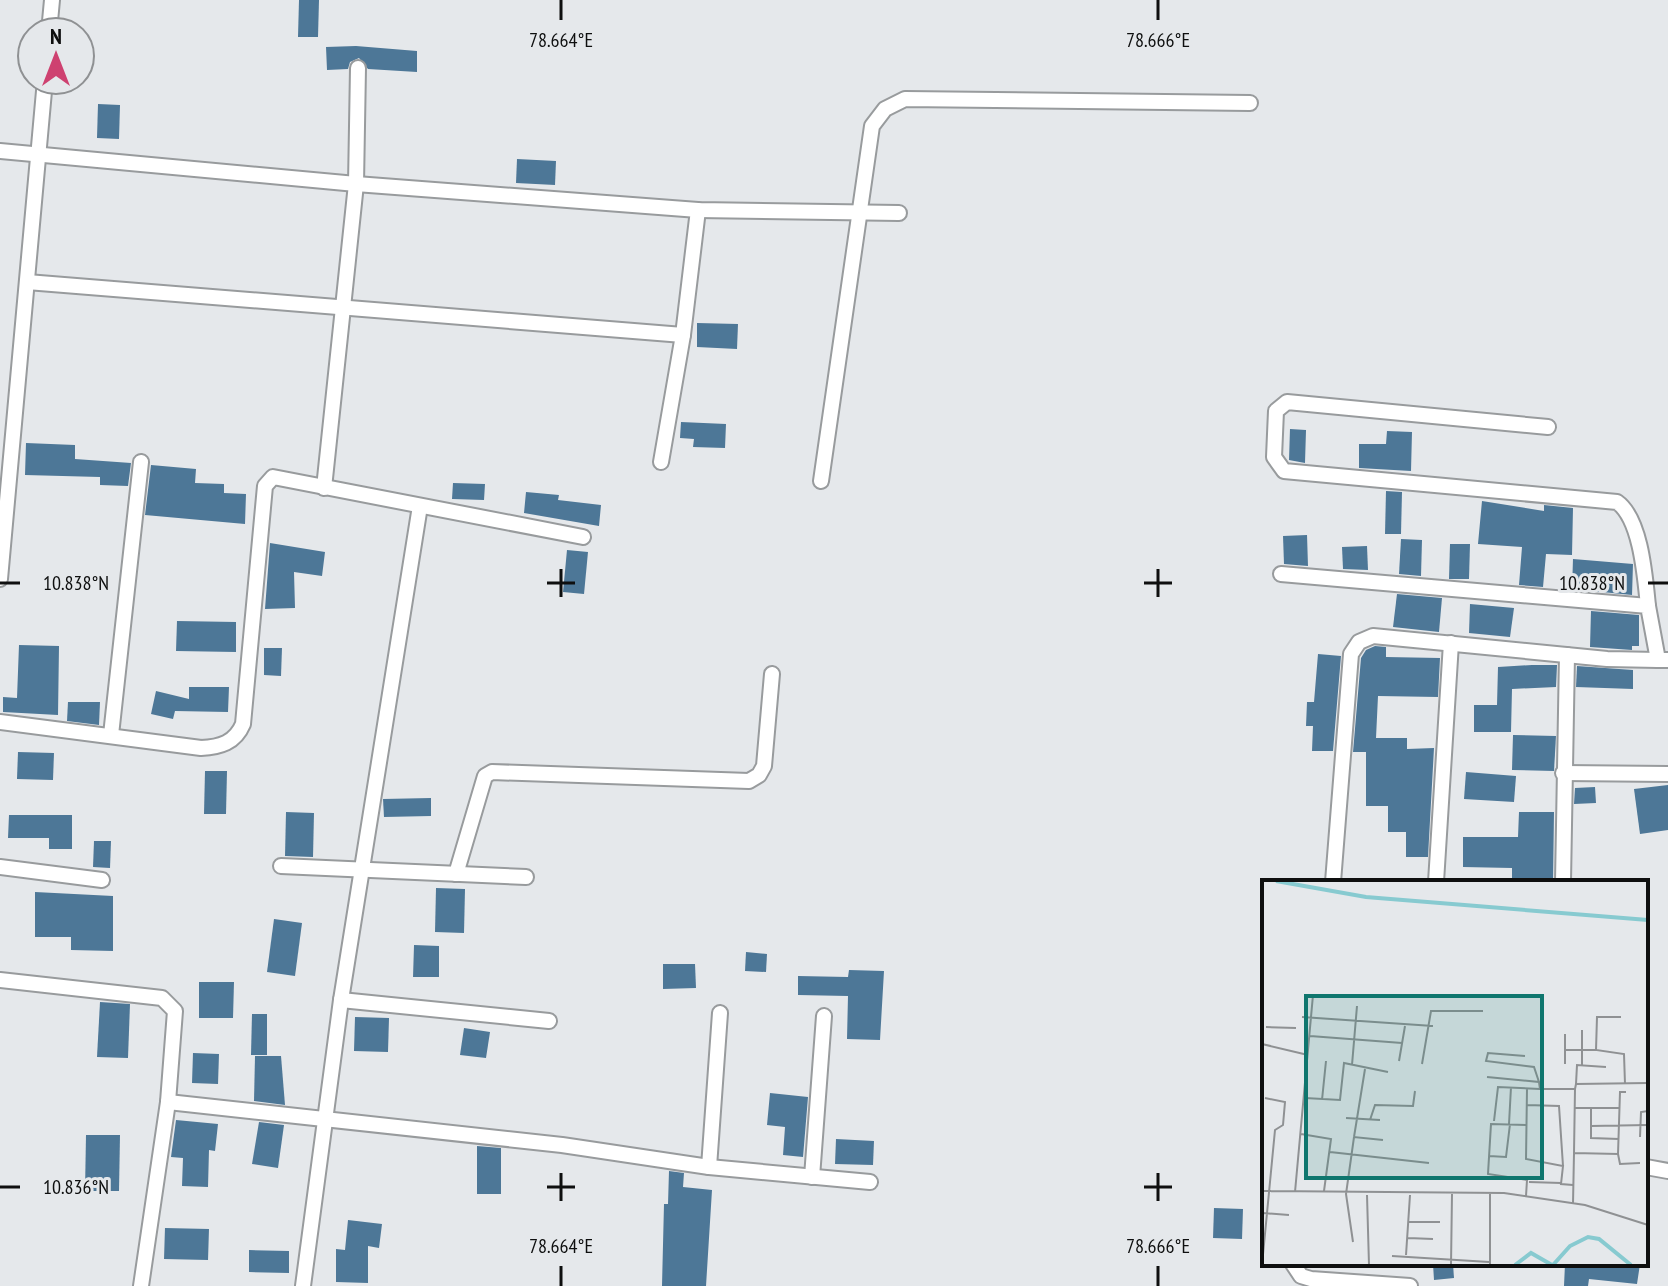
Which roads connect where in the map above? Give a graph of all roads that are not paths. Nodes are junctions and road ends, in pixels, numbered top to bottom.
1 (358, 68) dead end
2 (44, 96) edge
3 (1250, 103) dead end
4 (0, 151) edge
5 (39, 154) junction
6 (356, 184) junction
7 (698, 210) junction
8 (860, 211) junction
9 (899, 213) dead end
10 (27, 282) junction
11 (343, 307) junction
12 (683, 335) junction
13 (7, 417) edge
14 (1548, 427) dead end
15 (141, 462) dead end
16 (661, 462) dead end
17 (821, 481) dead end
18 (324, 488) junction
19 (420, 506) junction
20 (583, 537) dead end
21 (1281, 574) dead end
22 (0, 579) edge
23 (1648, 606) junction
24 (1451, 643) junction
25 (1567, 655) junction
26 (1663, 660) edge
27 (772, 674) dead end
28 (0, 722) edge
29 (111, 735) junction
30 (1563, 773) junction
31 (1668, 774) edge
32 (281, 866) dead end
33 (0, 867) edge
34 (362, 871) junction
35 (456, 874) junction
36 (526, 877) dead end
37 (102, 880) dead end
38 (1333, 880) edge
39 (1436, 880) edge
40 (1563, 880) edge
41 (0, 980) edge
42 (341, 1000) junction
43 (720, 1013) dead end
44 (824, 1016) dead end
45 (549, 1021) dead end
46 (168, 1102) junction
47 (325, 1119) junction
48 (709, 1167) junction
49 (1648, 1167) edge
50 (1668, 1171) edge
51 (812, 1177) junction
52 (870, 1182) dead end
53 (1294, 1266) edge
54 (141, 1286) edge
55 (303, 1286) edge
56 (1410, 1286) edge

1 - 6 street
2 - 5 street
3 - 8 street
4 - 5 street
5 - 6 street
5 - 10 street
6 - 7 street
6 - 11 street
7 - 8 street
7 - 12 street
8 - 9 street
8 - 17 street
10 - 11 street
10 - 13 street
11 - 12 street
11 - 18 street
12 - 16 street
13 - 22 street
14 - 23 street
15 - 29 street
18 - 19 street
18 - 29 street
19 - 20 street
19 - 34 street
21 - 23 street
23 - 26 street
24 - 25 street
24 - 38 street
24 - 39 street
25 - 26 street
25 - 30 street
27 - 35 street
28 - 29 street
30 - 31 street
30 - 40 street
32 - 34 street
33 - 37 street
34 - 35 street
34 - 42 street
35 - 36 street
41 - 46 street
42 - 45 street
42 - 47 street
43 - 48 street
44 - 51 street
46 - 47 street
46 - 54 street
47 - 48 street
47 - 55 street
48 - 51 street
49 - 50 street
51 - 52 street
53 - 56 street

